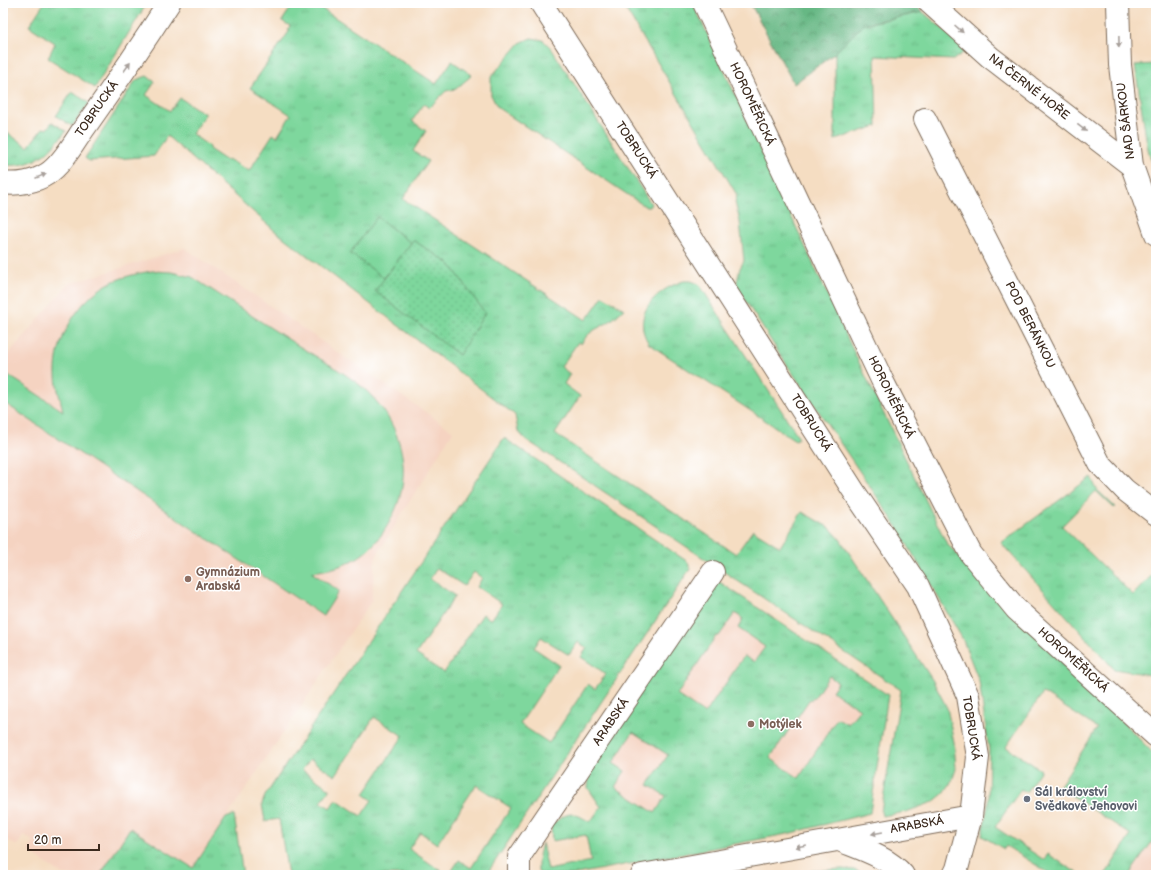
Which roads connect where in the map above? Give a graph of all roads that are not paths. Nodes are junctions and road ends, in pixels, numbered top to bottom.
1 (169, 3) edge
2 (541, 3) edge
3 (704, 3) edge
4 (930, 3) edge
5 (1118, 3) edge
6 (925, 119) dead end
7 (1132, 166) junction
8 (3, 182) edge
9 (1156, 234) edge
10 (1156, 514) edge
11 (712, 572) dead end
12 (1156, 736) edge
13 (971, 816) junction
14 (839, 840) junction
15 (519, 875) edge
16 (642, 875) edge
17 (903, 875) edge
18 (954, 875) edge

8 -> 1 street, TOBRUCKÁ
2 - 13 street, TOBRUCKÁ
3 - 12 street, HOROMĚŘICKÁ
4 -> 7 street, NA ČERNÉ HOŘE
5 -> 7 street, NAD ŠÁRKOU
6 - 10 street, POD BERÁNKOU
7 - 9 street, NAD ŠÁRKOU
11 - 15 street, ARABSKÁ
13 -> 14 street, ARABSKÁ
13 - 18 street, TOBRUCKÁ
14 -> 16 street, ARABSKÁ
14 - 17 street

